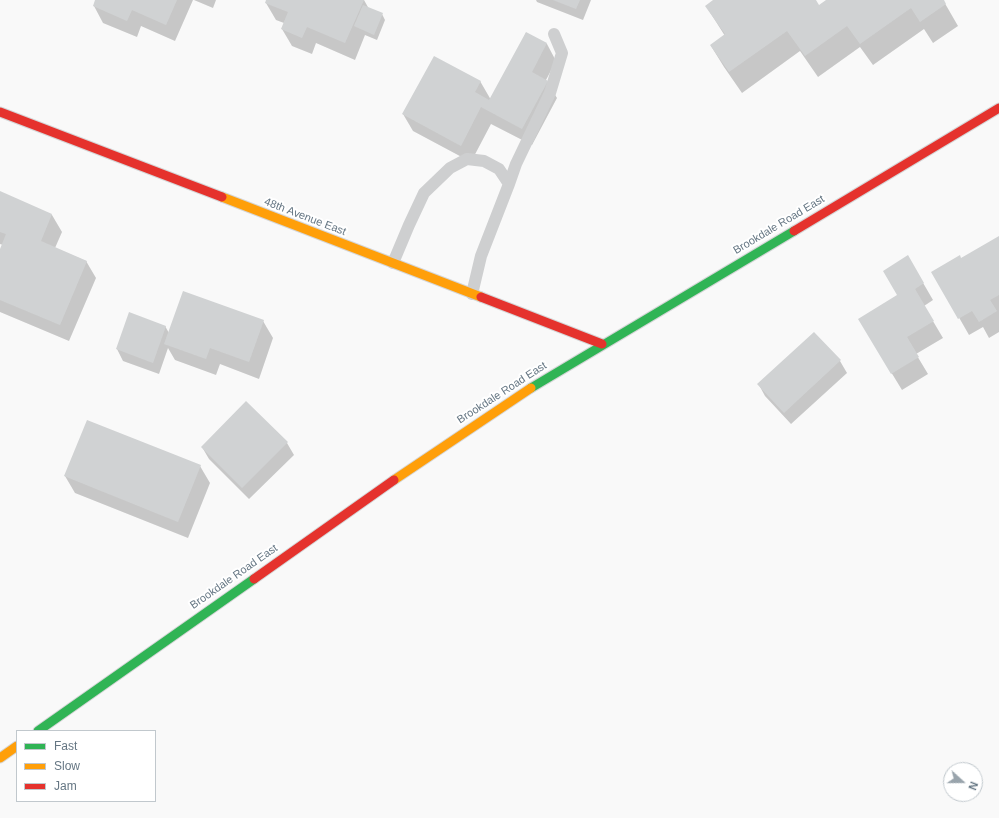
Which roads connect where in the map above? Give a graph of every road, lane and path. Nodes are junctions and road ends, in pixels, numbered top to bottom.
1 (554, 34) dead end
2 (999, 108) edge
3 (0, 112) edge
4 (509, 184) junction
5 (393, 263) junction
6 (472, 294) junction
7 (602, 344) junction
8 (39, 730) edge
9 (16, 747) edge
10 (0, 758) edge

1 - 4 lane
2 - 7 main road, Brookdale Road East
3 - 5 main road, 48th Avenue East
4 - 5 lane
4 - 6 lane
5 - 6 main road, 48th Avenue East
6 - 7 main road, 48th Avenue East
7 - 8 main road, Brookdale Road East
9 - 10 main road

